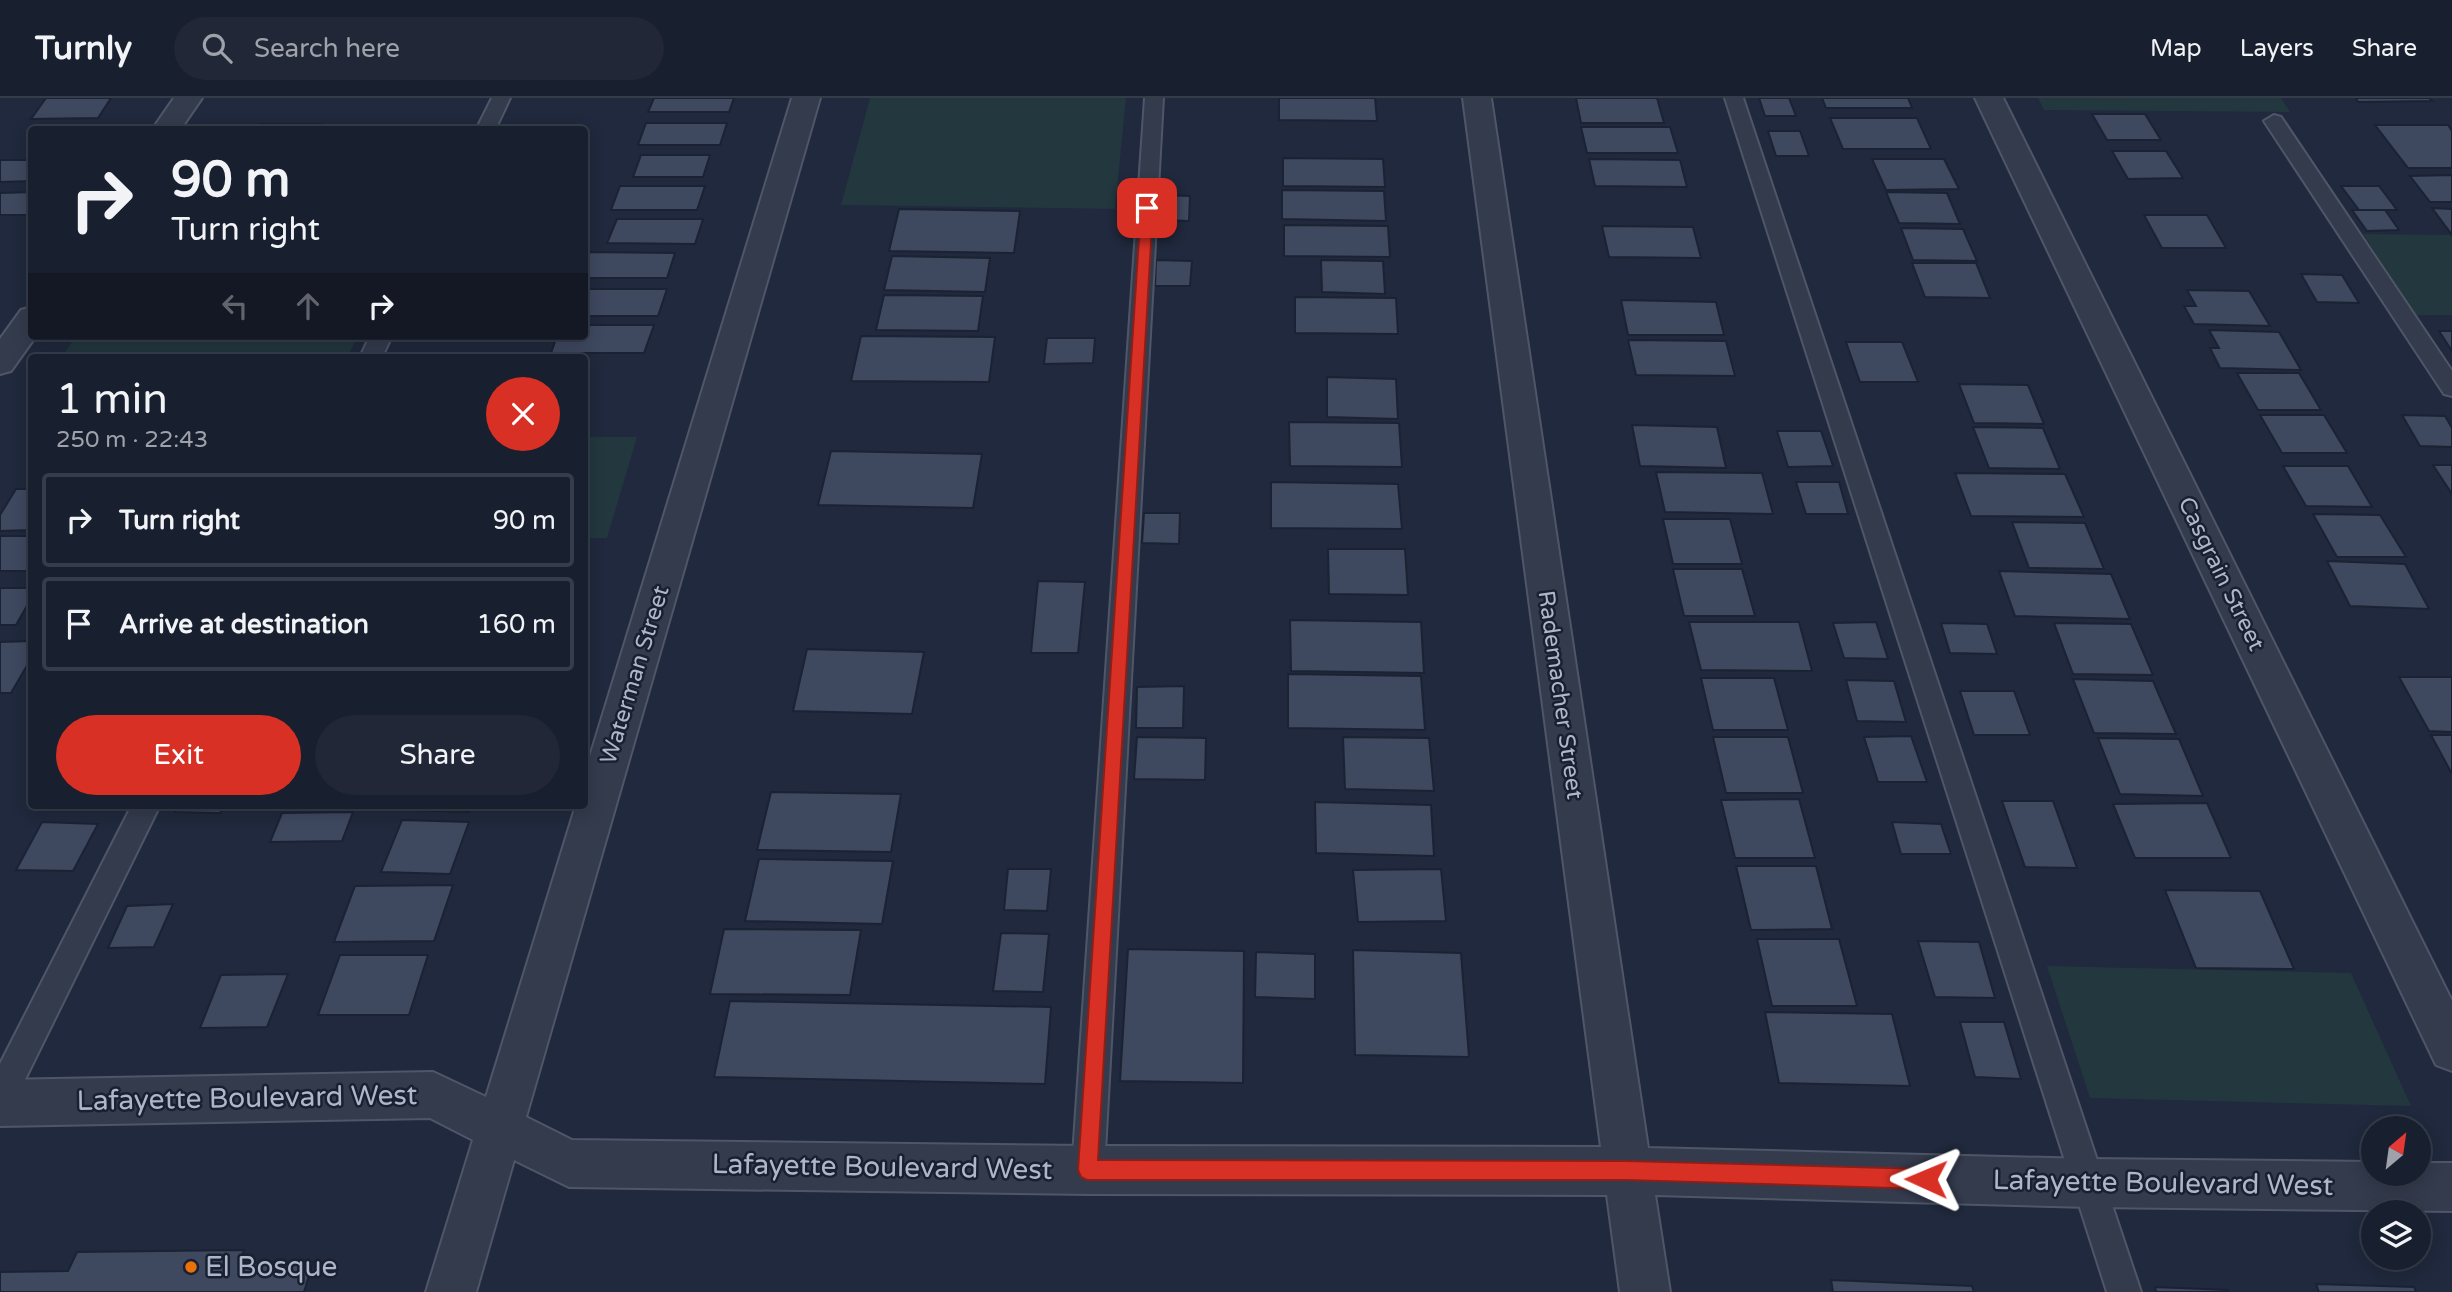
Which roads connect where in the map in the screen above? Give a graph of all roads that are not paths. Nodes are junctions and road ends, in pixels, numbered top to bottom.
1 (188, 98) edge
2 (501, 98) edge
3 (806, 98) edge
4 (1154, 98) edge
5 (1477, 98) edge
6 (1734, 98) edge
7 (1989, 98) edge
8 (2274, 121) dead end
9 (169, 126) edge
10 (487, 126) edge
11 (28, 324) edge
12 (0, 363) edge
13 (2452, 388) edge
14 (144, 809) edge
15 (2452, 1049) edge
16 (0, 1097) edge
17 (0, 1103) edge
18 (500, 1128) junction
19 (1087, 1170) junction
20 (1626, 1171) junction
21 (2089, 1183) junction
22 (2452, 1187) edge
23 (451, 1292) edge
24 (1645, 1292) edge
25 (2124, 1292) edge

1 - 9 street
2 - 10 lane
3 - 18 street, Waterman Street
4 - 19 lane
5 - 20 street, Rademacher Street
6 - 21 lane
7 - 15 street, Casgrain Street
8 - 13 lane
11 - 12 street
14 - 16 lane
17 - 18 street, Lafayette Boulevard West
18 - 19 street, Lafayette Boulevard West
18 - 23 street, Waterman Street
19 - 20 street, Lafayette Boulevard West
20 - 21 street, Lafayette Boulevard West
20 - 24 street, Rademacher Street
21 - 22 street, Lafayette Boulevard West
21 - 25 lane

